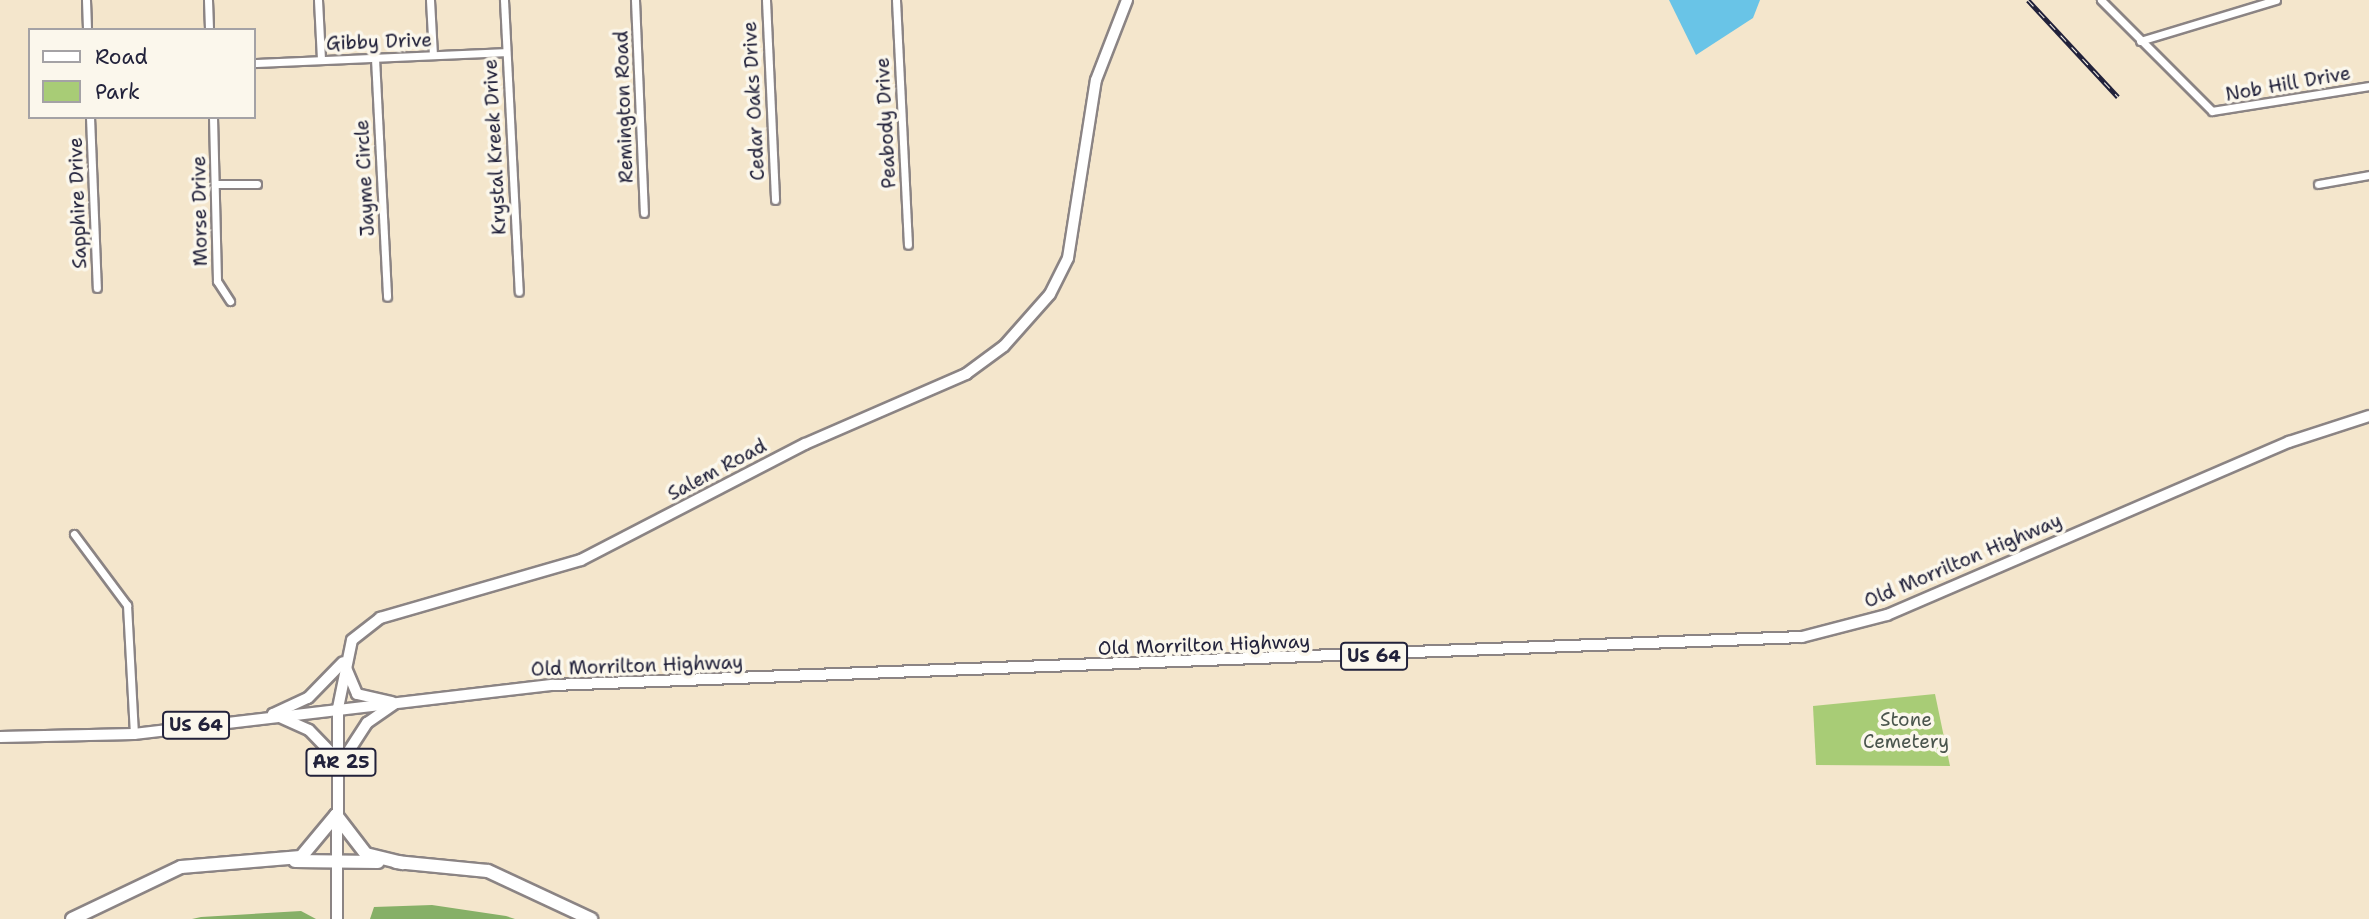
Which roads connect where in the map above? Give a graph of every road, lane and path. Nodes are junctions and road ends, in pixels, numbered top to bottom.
1 (86, 0) edge
2 (208, 0) edge
3 (318, 0) edge
4 (430, 0) edge
5 (504, 0) edge
6 (635, 0) edge
7 (766, 0) edge
8 (896, 0) edge
9 (1127, 0) edge
10 (2101, 0) edge
11 (2276, 0) edge
12 (87, 28) edge
13 (209, 28) edge
14 (2140, 41) junction
15 (505, 52) junction
16 (433, 55) junction
17 (375, 58) junction
18 (321, 60) junction
19 (256, 63) edge
20 (2369, 86) edge
21 (90, 119) edge
22 (213, 119) edge
23 (2369, 174) edge
24 (216, 184) junction
25 (257, 184) dead end
26 (2318, 184) dead end
27 (775, 200) dead end
28 (644, 213) dead end
29 (908, 245) dead end
30 (97, 288) dead end
31 (519, 292) dead end
32 (387, 297) dead end
33 (230, 300) dead end
34 (2369, 416) edge
35 (74, 534) dead end
36 (345, 659) junction
37 (396, 702) junction
38 (338, 708) junction
39 (273, 714) junction
40 (134, 734) junction
41 (0, 737) edge
42 (341, 763) junction
43 (337, 816) junction
44 (288, 861) junction
45 (335, 862) junction
46 (402, 863) junction
47 (72, 919) edge
48 (337, 919) edge
49 (591, 919) edge

1 - 12 street
2 - 13 street
3 - 18 street
4 - 16 street
5 - 15 street, Krystal Kreek Drive
6 - 28 street, Remington Road
7 - 27 street, Cedar Oaks Drive
8 - 29 street, Peabody Drive
9 - 36 main road, Salem Road
10 - 14 street
11 - 14 street
14 - 20 street, Nob Hill Drive
15 - 16 street, Gibby Drive
15 - 31 street, Krystal Kreek Drive
16 - 17 street, Gibby Drive
17 - 18 street, Gibby Drive
17 - 32 street, Jayme Circle
18 - 19 street, Gibby Drive
21 - 30 street, Sapphire Drive
22 - 24 street, Morse Drive
23 - 26 street
24 - 25 street
24 - 33 street, Morse Drive
34 - 37 main road, Old Morrilton Highway / US 64
35 - 40 street
36 - 37 main road
36 - 38 main road, Salem Road
36 - 39 main road
37 - 38 main road, Old Morrilton Highway / US 64
37 - 42 main road
38 - 39 main road, Old Morrilton Highway / US 64
38 - 42 main road, Salem Road / AR 25
39 - 40 main road, Old Morrilton Highway / US 64
39 - 42 main road
40 - 41 main road, Old Morrilton Highway / US 64
42 - 43 main road, Salem Road / AR 25
43 - 44 highway
43 - 45 main road, Salem Road / AR 25
43 - 46 highway
44 - 45 highway
44 - 47 highway
45 - 46 highway
45 - 48 main road, Salem Road / AR 25
46 - 49 highway

